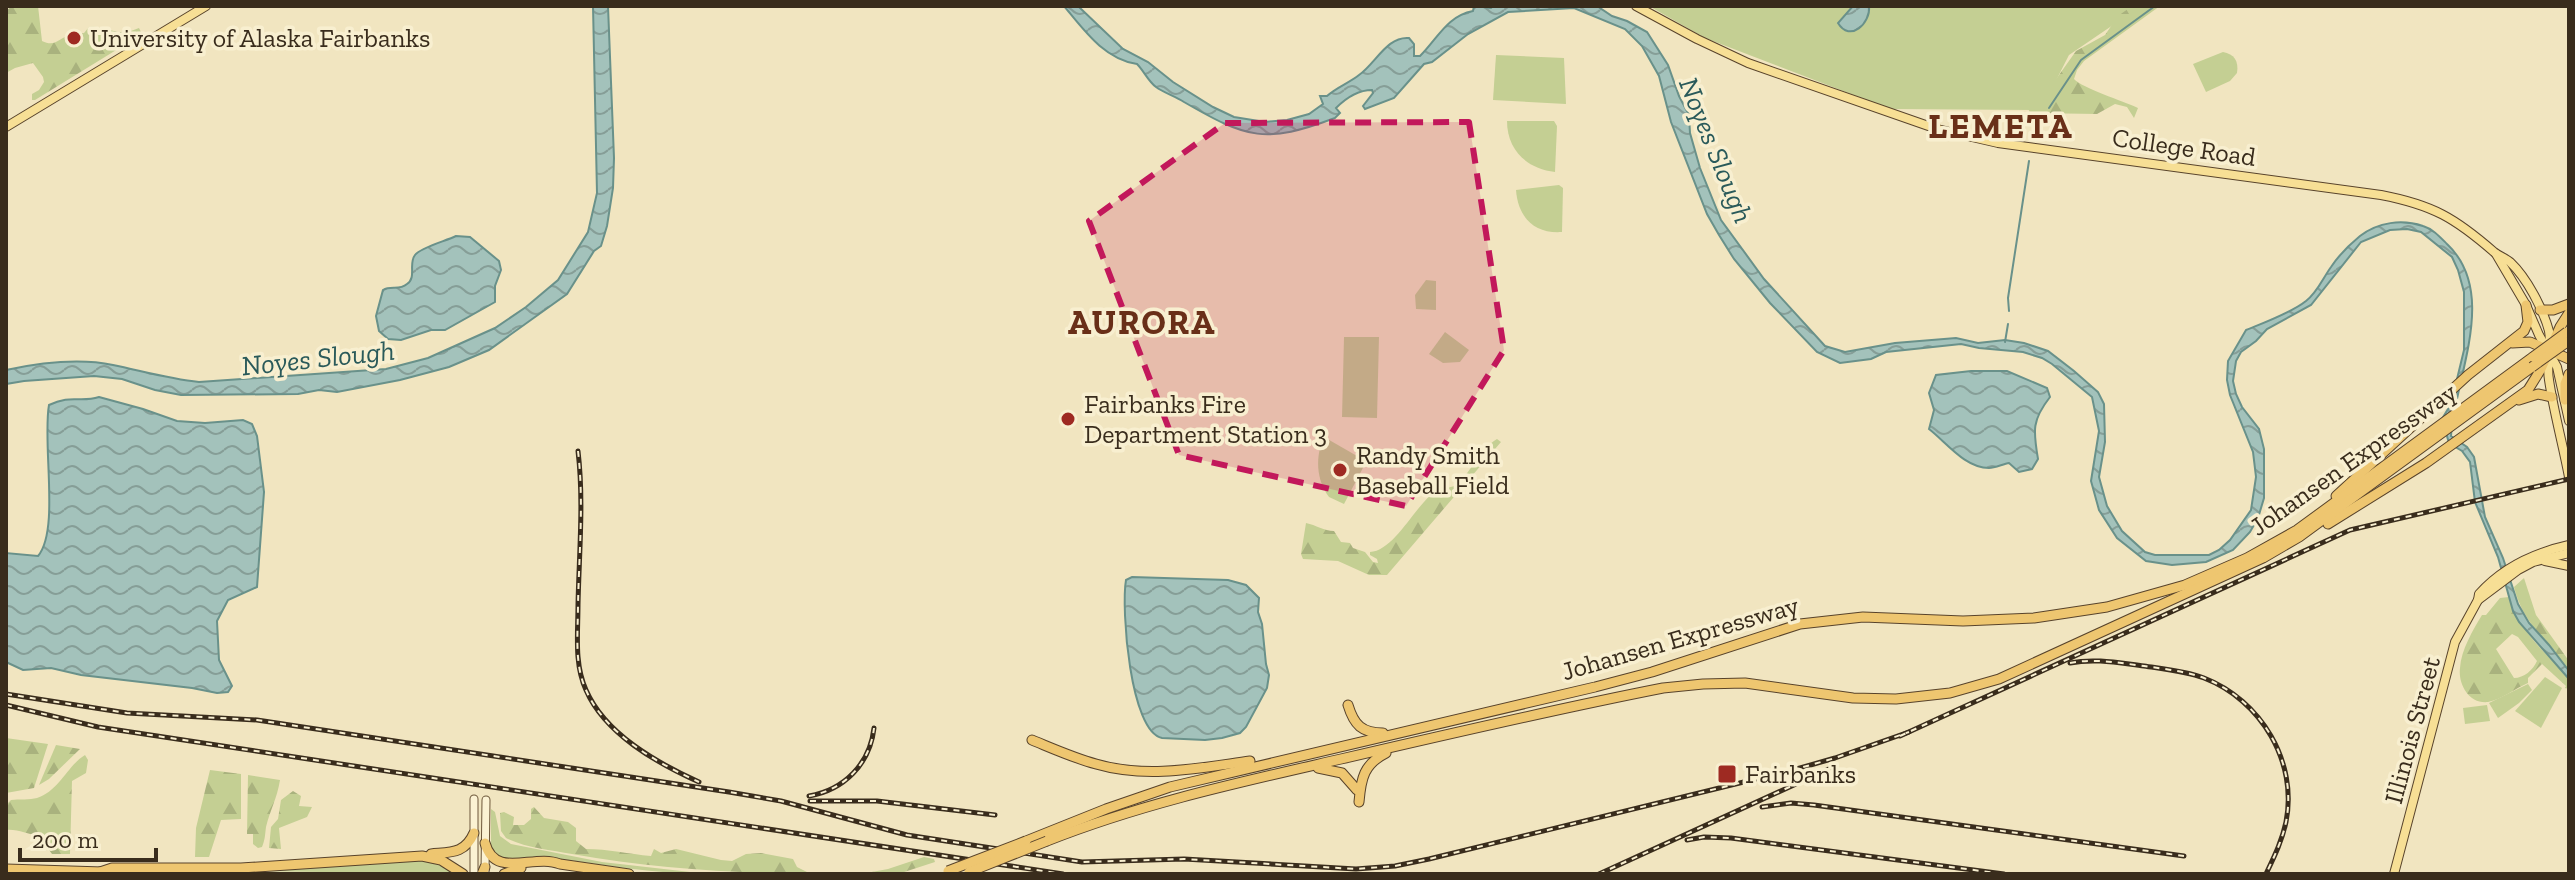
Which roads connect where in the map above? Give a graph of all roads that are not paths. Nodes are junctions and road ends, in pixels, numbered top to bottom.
1 (206, 6) edge
2 (1636, 6) edge
3 (6, 127) edge
4 (2496, 253) junction
5 (2569, 304) edge
6 (2526, 305) junction
7 (2540, 310) junction
8 (2569, 313) edge
9 (2568, 336) edge
10 (2508, 343) junction
11 (2549, 352) junction
12 (2569, 359) edge
13 (2533, 362) junction
14 (2569, 374) edge
15 (2552, 397) junction
16 (2565, 400) junction
17 (2509, 405) junction
18 (2569, 421) edge
19 (2438, 432) junction
20 (2569, 477) edge
21 (2297, 530) junction
22 (2569, 536) edge
23 (2569, 545) edge
24 (2551, 549) junction
25 (2569, 553) edge
26 (2263, 558) junction
27 (2537, 561) junction
28 (2569, 566) edge
29 (2517, 567) junction
30 (1348, 705) dead end
31 (1403, 732) junction
32 (1032, 740) dead end
33 (1401, 746) junction
34 (1313, 752) junction
35 (1302, 768) junction
36 (1357, 790) dead end
37 (474, 799) dead end
38 (486, 800) dead end
39 (1359, 802) dead end
40 (474, 833) junction
41 (485, 843) junction
42 (422, 856) junction
43 (560, 864) junction
44 (6, 869) edge
45 (100, 872) junction
46 (479, 872) edge
47 (944, 872) edge
48 (967, 873) edge
49 (162, 874) edge
50 (463, 874) edge
51 (504, 874) edge
52 (629, 874) edge
53 (2394, 874) edge

1 - 3 main road
2 - 4 main road, College Road
4 - 6 main road, College Road
4 - 7 main road, College Road
5 - 7 highway
6 - 10 highway
6 - 11 main road, College Road
7 - 11 main road, College Road
8 - 11 highway
9 - 13 highway, Johansen Expressway, bridge
10 - 11 highway
10 - 21 highway
11 - 12 highway
11 - 15 main road, College Road
11 - 16 main road, College Road
11 - 17 highway
13 - 19 highway, Johansen Expressway
13 - 19 highway, Johansen Expressway
14 - 16 highway
15 - 17 highway
15 - 20 main road, College Road
16 - 18 main road, College Road
17 - 26 highway
19 - 21 highway, Johansen Expressway
19 - 26 highway, Johansen Expressway
21 - 31 highway, Johansen Expressway
22 - 24 main road
23 - 24 main road, Illinois Street
24 - 29 main road, Illinois Street
25 - 27 main road, Illinois Street
26 - 33 highway, Johansen Expressway
27 - 28 main road
27 - 29 main road, Illinois Street
29 - 53 main road, Illinois Street
30 - 31 highway
31 - 34 highway, Johansen Expressway
32 - 34 highway
33 - 35 highway, Johansen Expressway
33 - 39 highway
34 - 47 highway, Johansen Expressway, bridge
35 - 36 highway
35 - 48 highway, Johansen Expressway, bridge
37 - 40 main road
38 - 41 main road
40 - 42 highway
40 - 46 main road
41 - 43 highway
41 - 46 main road
42 - 45 highway
42 - 50 highway
43 - 51 highway
43 - 52 highway
44 - 45 highway
45 - 49 highway

